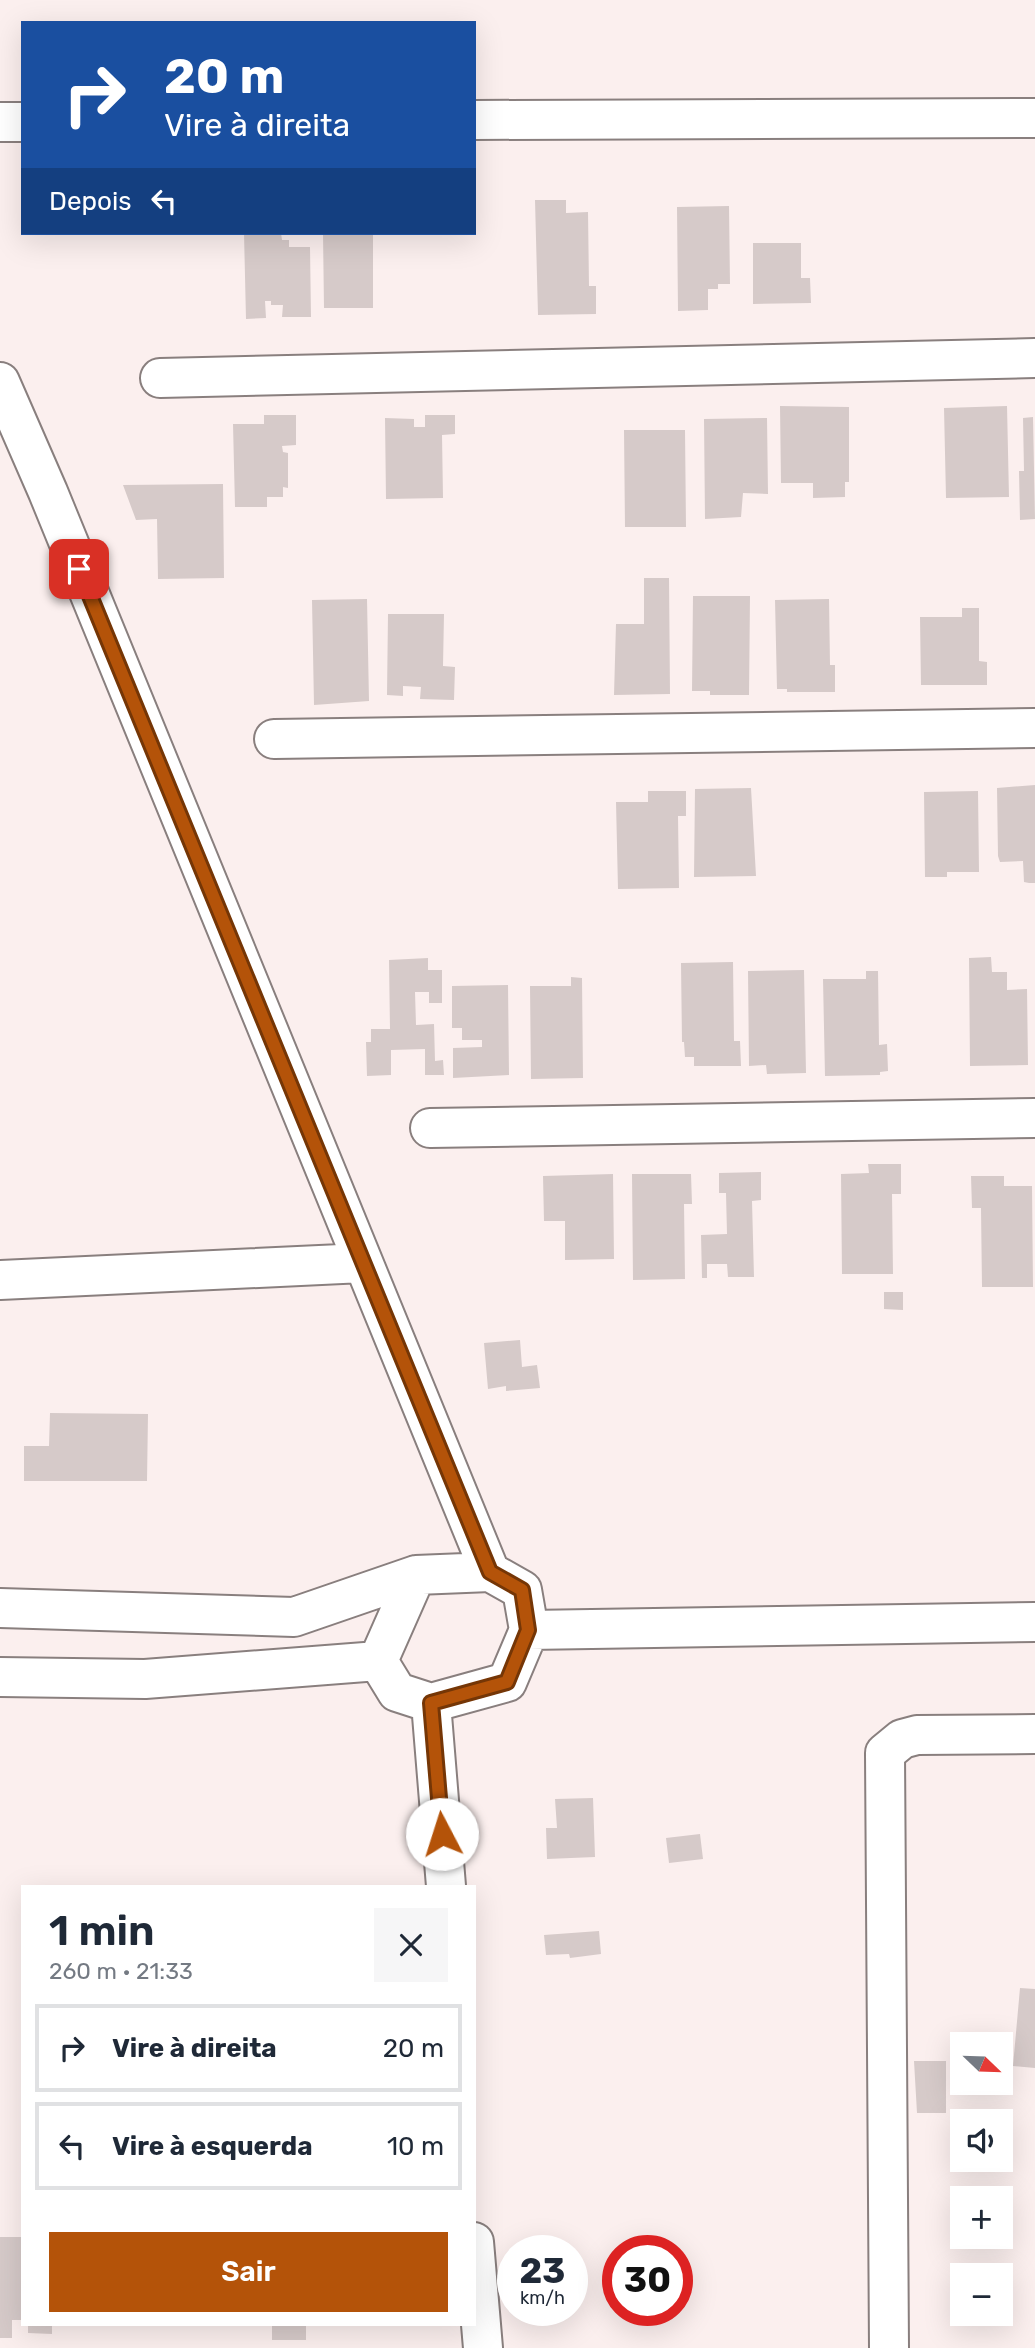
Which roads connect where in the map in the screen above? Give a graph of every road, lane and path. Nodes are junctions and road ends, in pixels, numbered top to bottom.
1 (1035, 117) edge
2 (476, 120) edge
3 (0, 122) edge
4 (21, 122) edge
5 (1035, 358) edge
6 (160, 378) dead end
7 (0, 382) edge
8 (1035, 728) edge
9 (274, 739) dead end
10 (1035, 1118) edge
11 (430, 1128) dead end
12 (363, 1263) junction
13 (0, 1280) edge
14 (490, 1572) junction
15 (416, 1575) junction
16 (0, 1608) edge
17 (1035, 1622) edge
18 (528, 1630) junction
19 (378, 1661) junction
20 (0, 1677) edge
21 (431, 1703) junction
22 (1035, 1734) edge
23 (446, 1885) edge
24 (476, 2266) edge
25 (483, 2348) edge
26 (890, 2348) edge

1 - 2 street
3 - 4 street
5 - 6 street
7 - 12 street
8 - 9 street
10 - 11 street
12 - 13 street
12 - 14 street
14 - 15 street
14 - 18 street
15 - 16 street
15 - 19 street
17 - 18 street
18 - 21 street
19 - 20 street
19 - 21 street
21 - 23 street
22 - 26 street
24 - 25 street

